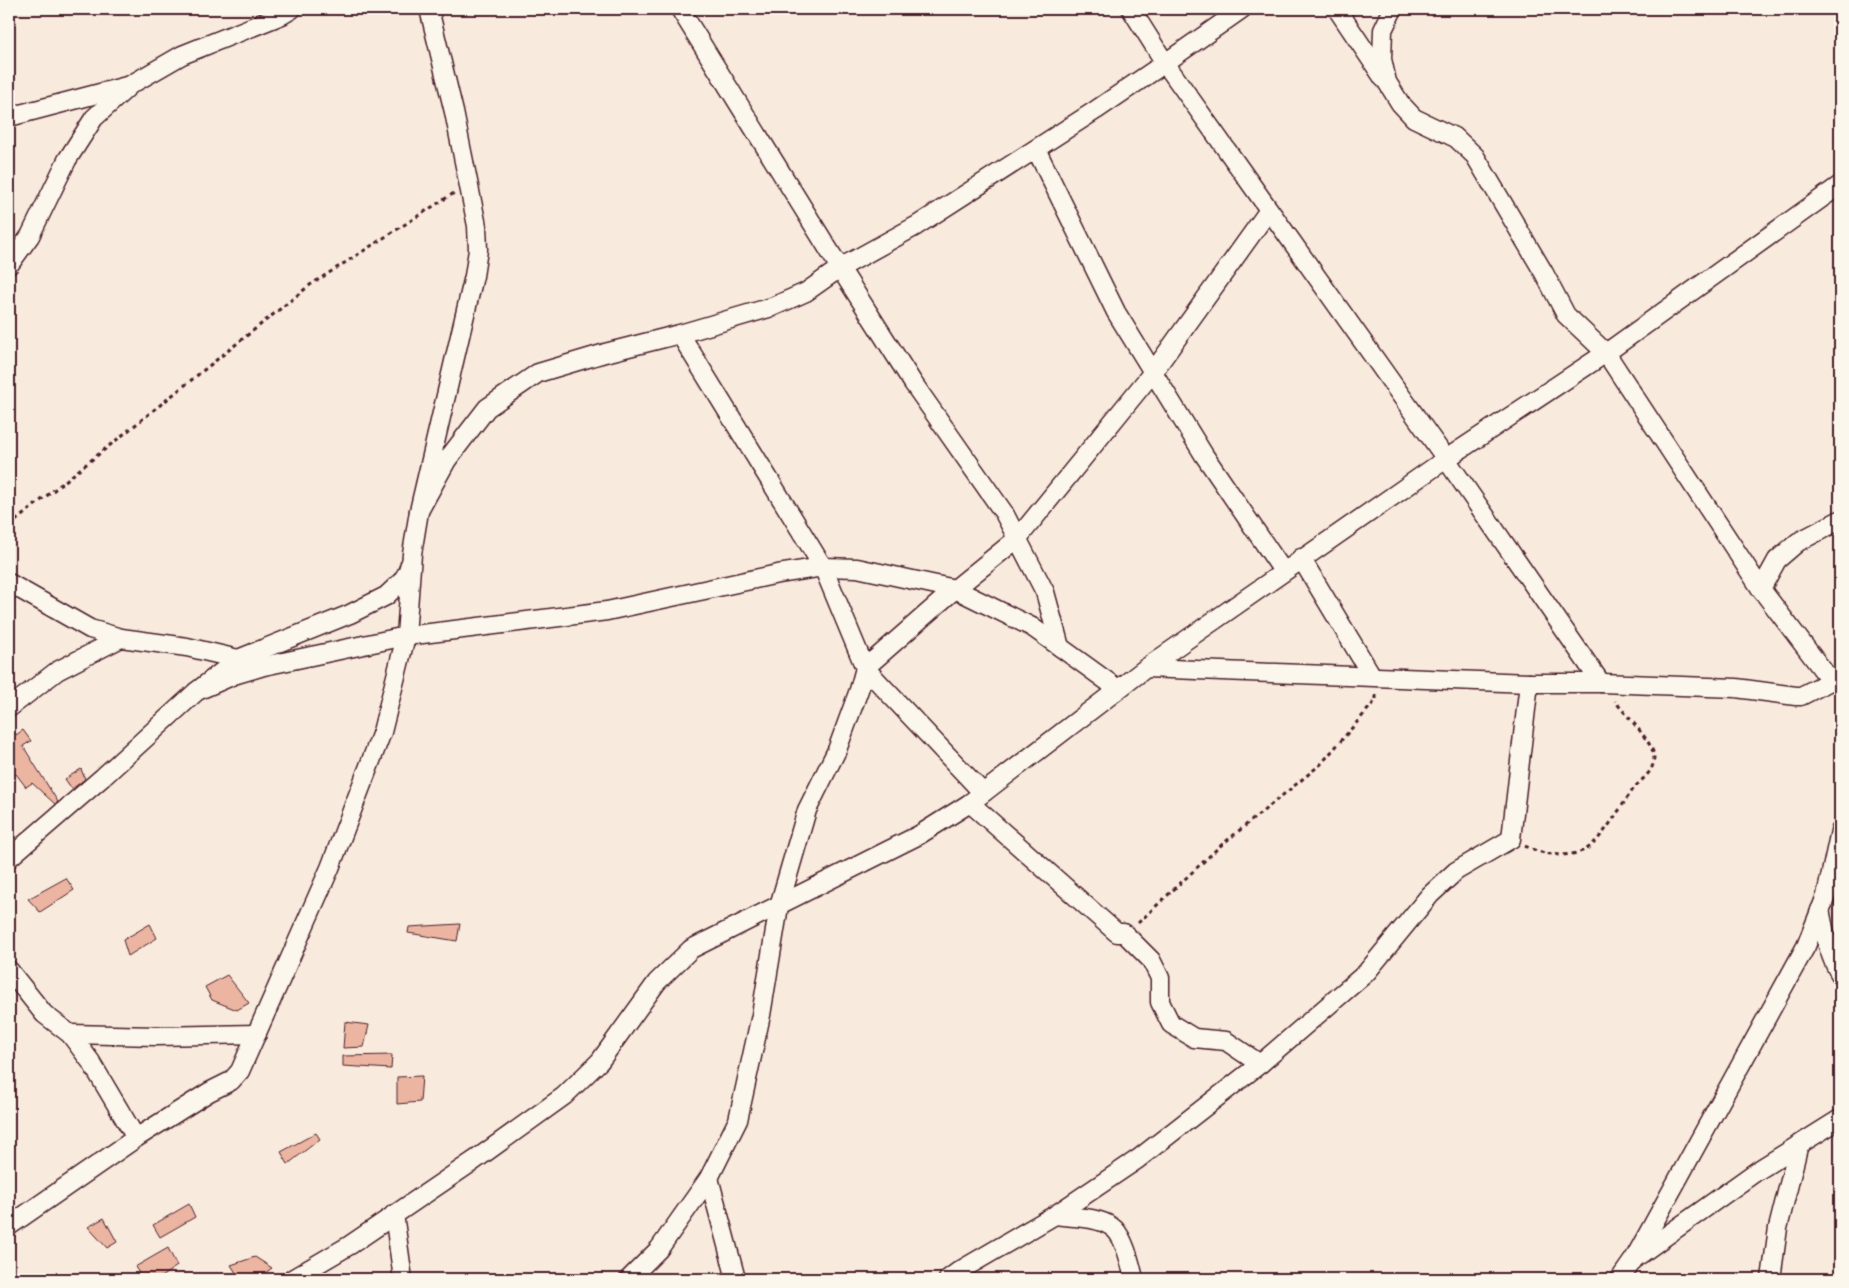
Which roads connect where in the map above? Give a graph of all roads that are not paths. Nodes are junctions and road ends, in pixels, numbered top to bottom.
1 (292, 9) edge
2 (429, 9) edge
3 (680, 9) edge
4 (1131, 9) edge
5 (1242, 9) edge
6 (1337, 9) edge
7 (1393, 9) edge
8 (1165, 63) junction
9 (1387, 82) junction
10 (130, 85) junction
11 (9, 117) edge
12 (1036, 148) junction
13 (1840, 184) edge
14 (1269, 210) junction
15 (9, 265) edge
16 (840, 268) junction
17 (680, 334) junction
18 (1606, 353) junction
19 (1153, 372) junction
20 (1446, 459) junction
21 (419, 511) junction
22 (1840, 520) edge
23 (1018, 538) junction
24 (412, 554) junction
25 (1301, 558) junction
26 (823, 567) junction
27 (1283, 571) junction
28 (9, 583) edge
29 (1761, 588) junction
30 (955, 589) junction
31 (406, 636) junction
32 (121, 638) junction
33 (1060, 646) junction
34 (238, 659) junction
35 (865, 668) junction
36 (1146, 668) junction
37 (1372, 676) junction
38 (1835, 678) edge
39 (1601, 683) junction
40 (1529, 684) junction
41 (1118, 689) junction
42 (197, 691) junction
43 (9, 708) edge
44 (976, 798) junction
45 (1840, 831) edge
46 (9, 858) edge
47 (779, 906) junction
48 (1820, 910) junction
49 (9, 970) edge
50 (1840, 974) edge
51 (70, 1034) junction
52 (257, 1034) junction
53 (1260, 1064) junction
54 (1840, 1119) edge
55 (136, 1138) junction
56 (1799, 1144) junction
57 (709, 1178) junction
58 (394, 1214) junction
59 (1055, 1215) junction
60 (9, 1226) edge
61 (1634, 1259) junction
62 (292, 1279) edge
63 (403, 1279) edge
64 (629, 1279) edge
65 (736, 1279) edge
66 (948, 1279) edge
67 (1134, 1279) edge
68 (1620, 1279) edge
69 (1771, 1279) edge

1 - 10 street
2 - 21 street
3 - 16 street
4 - 8 street
5 - 8 street
6 - 9 street
7 - 9 street
8 - 12 street
8 - 14 street
9 - 18 street
10 - 11 street
10 - 15 street
12 - 16 street
12 - 19 street
13 - 18 street
14 - 19 street
14 - 20 street
16 - 17 street
16 - 23 street
17 - 21 street
17 - 26 street
18 - 20 street
18 - 29 street
19 - 23 street
19 - 27 street
20 - 25 street
20 - 39 street
21 - 24 street
22 - 29 street
23 - 30 street
23 - 33 street
24 - 31 street
24 - 34 street
25 - 27 street
25 - 37 street
26 - 30 street
26 - 31 street
26 - 35 street
27 - 36 street
28 - 32 street
29 - 38 street
30 - 33 street
30 - 35 street
31 - 42 street
31 - 52 street
32 - 34 street
32 - 43 street
33 - 41 street
34 - 42 street
35 - 44 street
35 - 47 street
36 - 37 street
36 - 41 street
37 - 40 street
38 - 39 street
39 - 40 street
40 - 53 street
41 - 44 street
42 - 46 street
44 - 47 street
44 - 53 street
45 - 48 street
47 - 57 street
47 - 58 street
48 - 50 street
48 - 61 street
49 - 51 street
51 - 52 street
51 - 55 street
52 - 55 street
53 - 59 street
54 - 56 street
55 - 60 street
56 - 61 street
56 - 69 street
57 - 64 street
57 - 65 street
58 - 62 street
58 - 63 street
59 - 66 street
59 - 67 street
61 - 68 street

